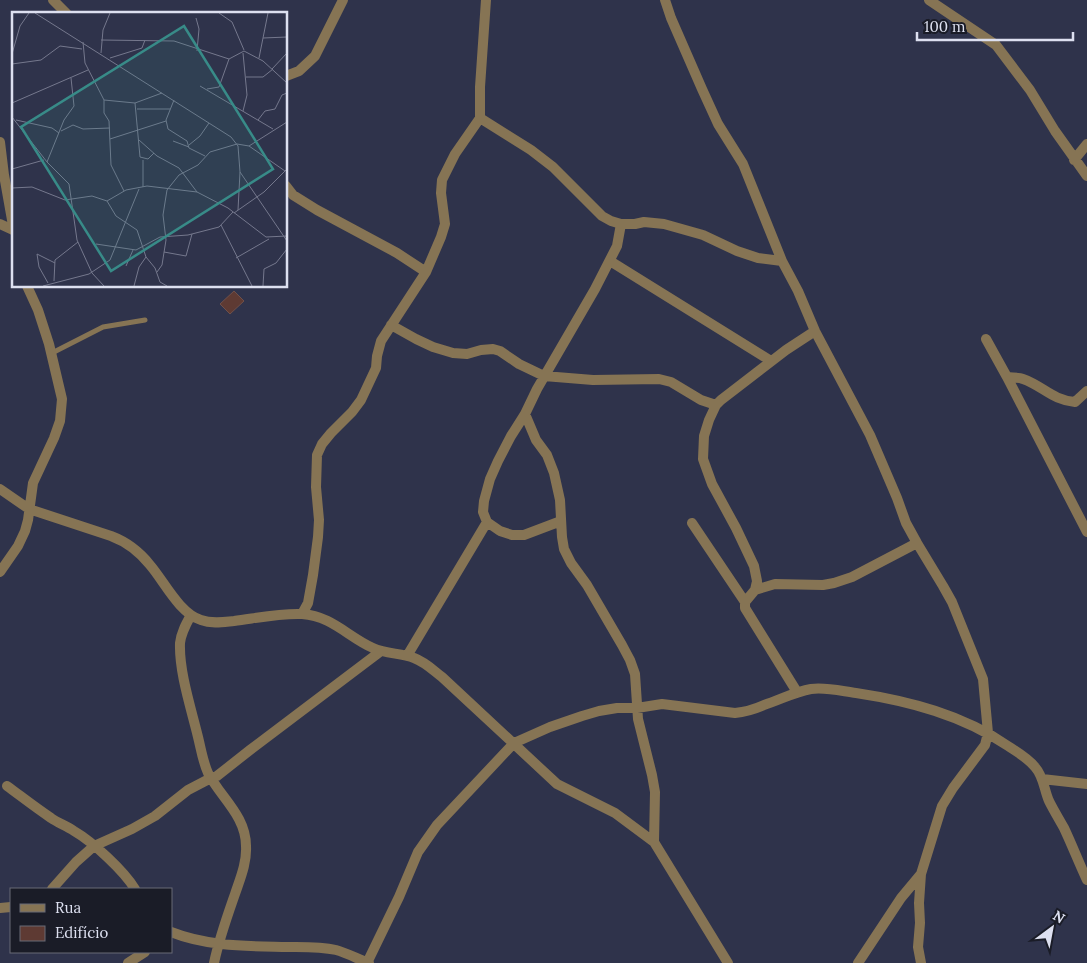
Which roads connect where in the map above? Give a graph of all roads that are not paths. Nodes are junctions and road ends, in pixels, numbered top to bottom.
1 (54, 0) edge
2 (343, 0) edge
3 (486, 0) edge
4 (665, 0) edge
5 (929, 0) edge
6 (65, 12) edge
7 (288, 75) edge
8 (480, 118) junction
9 (0, 142) edge
10 (1087, 144) edge
11 (1074, 160) junction
12 (1087, 176) edge
13 (288, 189) edge
14 (12, 220) edge
15 (0, 224) edge
16 (621, 224) junction
17 (12, 230) edge
18 (610, 261) junction
19 (782, 261) junction
20 (426, 272) junction
21 (28, 288) edge
22 (145, 320) dead end
23 (391, 325) junction
24 (815, 331) junction
25 (986, 339) dead end
26 (51, 354) junction
27 (771, 361) junction
28 (544, 376) junction
29 (1007, 377) junction
30 (1087, 392) edge
31 (716, 405) junction
32 (525, 414) junction
33 (0, 489) edge
34 (29, 509) junction
35 (561, 521) junction
36 (487, 522) junction
37 (692, 523) dead end
38 (1087, 532) edge
39 (917, 543) junction
40 (0, 572) edge
41 (755, 590) junction
42 (745, 602) junction
43 (308, 603) junction
44 (302, 614) junction
45 (191, 615) junction
46 (316, 616) junction
47 (381, 651) junction
48 (407, 656) junction
49 (796, 692) junction
50 (637, 708) junction
51 (988, 733) junction
52 (514, 743) junction
53 (211, 778) junction
54 (1042, 779) junction
55 (1087, 784) edge
56 (8, 786) dead end
57 (654, 842) junction
58 (94, 846) junction
59 (921, 874) junction
60 (1087, 880) edge
61 (53, 888) edge
62 (134, 888) edge
63 (172, 932) edge
64 (218, 943) junction
65 (143, 953) edge
66 (128, 963) edge
67 (214, 963) edge
68 (368, 963) edge
69 (728, 963) edge
70 (858, 963) edge
71 (920, 963) edge

1 - 6 street
2 - 7 street
3 - 8 street
4 - 19 street
5 - 11 street
8 - 16 street
8 - 20 street
9 - 14 street
10 - 11 street
11 - 12 street
13 - 20 street
15 - 17 street
16 - 18 street
16 - 19 street
18 - 27 street
18 - 28 street
19 - 24 street
20 - 23 street
21 - 26 street
22 - 26 lane
23 - 28 street
23 - 43 street
24 - 27 street
24 - 39 street
25 - 29 street
26 - 34 street
27 - 31 street
28 - 31 street
28 - 32 street
29 - 30 street
29 - 38 street
31 - 41 street
32 - 35 street
32 - 36 street
33 - 34 street
34 - 40 street
34 - 45 street
35 - 36 street
35 - 50 street
36 - 48 street
37 - 42 street
39 - 41 street
39 - 51 street
41 - 42 street
42 - 49 street
43 - 44 street
43 - 46 street
44 - 45 street
44 - 46 street
45 - 53 street
46 - 47 street
47 - 48 street
47 - 53 street
48 - 52 street
49 - 50 street
49 - 51 street
50 - 52 street
50 - 57 street
51 - 54 street
51 - 59 street
52 - 57 street
52 - 68 street
53 - 58 street
53 - 64 street
54 - 55 street
54 - 60 street
56 - 58 street
57 - 69 street
58 - 61 street
58 - 62 street
59 - 70 street
59 - 71 street
63 - 64 street
64 - 67 street
64 - 68 street
65 - 66 street

